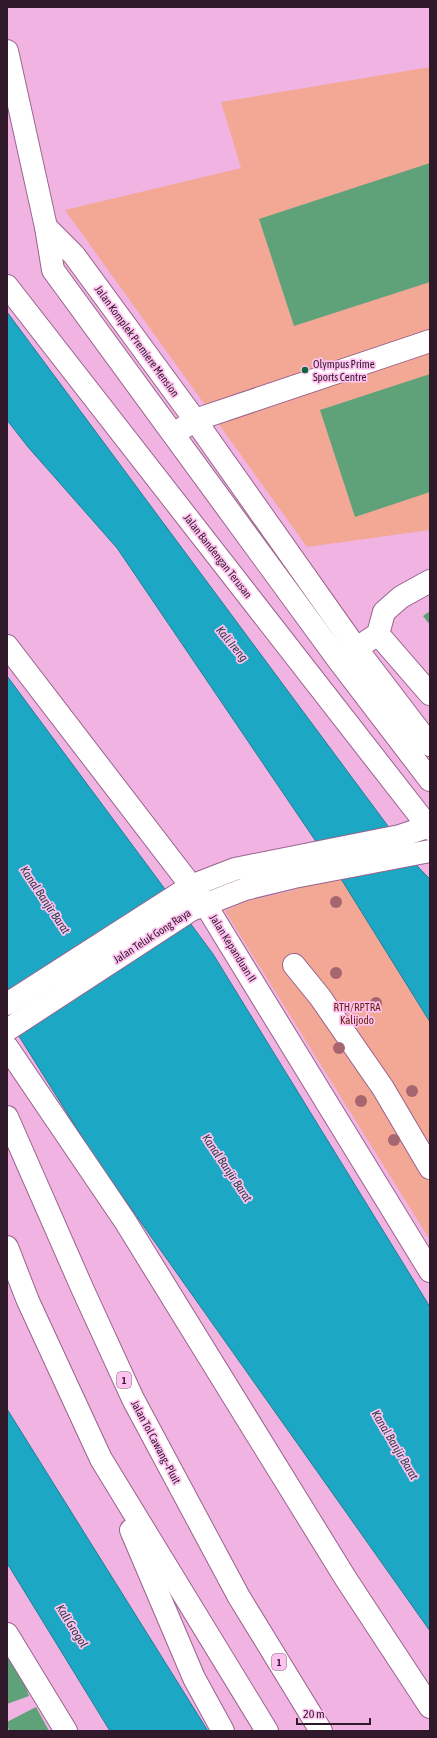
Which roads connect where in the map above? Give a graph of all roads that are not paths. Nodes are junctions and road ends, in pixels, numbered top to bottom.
1 (7, 51) edge
2 (46, 227) junction
3 (79, 262) junction
4 (59, 278) junction
5 (7, 286) edge
6 (430, 341) edge
7 (195, 420) junction
8 (174, 434) junction
9 (249, 496) junction
10 (230, 511) junction
11 (430, 581) edge
12 (378, 634) junction
13 (7, 646) edge
14 (348, 654) junction
15 (430, 694) edge
16 (430, 745) edge
17 (430, 780) edge
18 (430, 827) edge
19 (421, 853) edge
20 (323, 861) junction
21 (191, 899) junction
22 (294, 965) dead end
23 (7, 1004) edge
24 (8, 1035) edge
25 (7, 1117) edge
26 (426, 1157) edge
27 (7, 1247) edge
28 (430, 1271) edge
29 (101, 1459) junction
30 (7, 1634) edge
31 (297, 1691) junction
32 (430, 1707) edge
33 (66, 1731) edge
34 (223, 1731) edge
35 (267, 1731) edge
36 (321, 1731) edge
37 (329, 1731) edge

1 - 2 main road, Jalan Komplek Premiere Mension
2 - 3 main road, Jalan Komplek Premiere Mension
2 - 4 main road, Jalan Komplek Premiere Mension
3 - 4 main road
3 - 7 main road, Jalan Komplek Premiere Mension
4 - 8 main road, Jalan Komplek Premiere Mension
5 - 18 main road, Jalan Bandengan Terusan
6 - 7 main road
7 - 8 main road
7 - 9 main road, Jalan Komplek Premiere Mension
8 - 10 main road, Jalan Komplek Premiere Mension
9 - 10 main road
9 - 14 main road, Jalan Komplek Premiere Mension
10 - 14 main road, Jalan Komplek Premiere Mension
11 - 12 main road
12 - 14 main road
12 - 15 main road
13 - 21 main road, Jalan Kepanduan II
14 - 16 main road, Jalan Komplek Premiere Mension
14 - 17 main road, Jalan Komplek Premiere Mension
18 - 20 main road, Jalan Teluk Gong Raya
19 - 20 main road, Jalan Teluk Gong Raya
20 - 21 main road, Jalan Teluk Gong Raya
21 - 23 main road, Jalan Teluk Gong Raya
21 - 24 main road, Jalan Teluk Gong Raya
21 - 28 main road, Jalan Kepanduan II
22 - 26 main road
24 - 32 main road
25 - 31 main road, Jalan Tol Cawang–Pluit / 1
27 - 29 main road
29 - 34 main road
29 - 35 main road
30 - 33 main road
31 - 36 main road, Jalan Tol Cawang–Pluit / 1
31 - 37 main road

